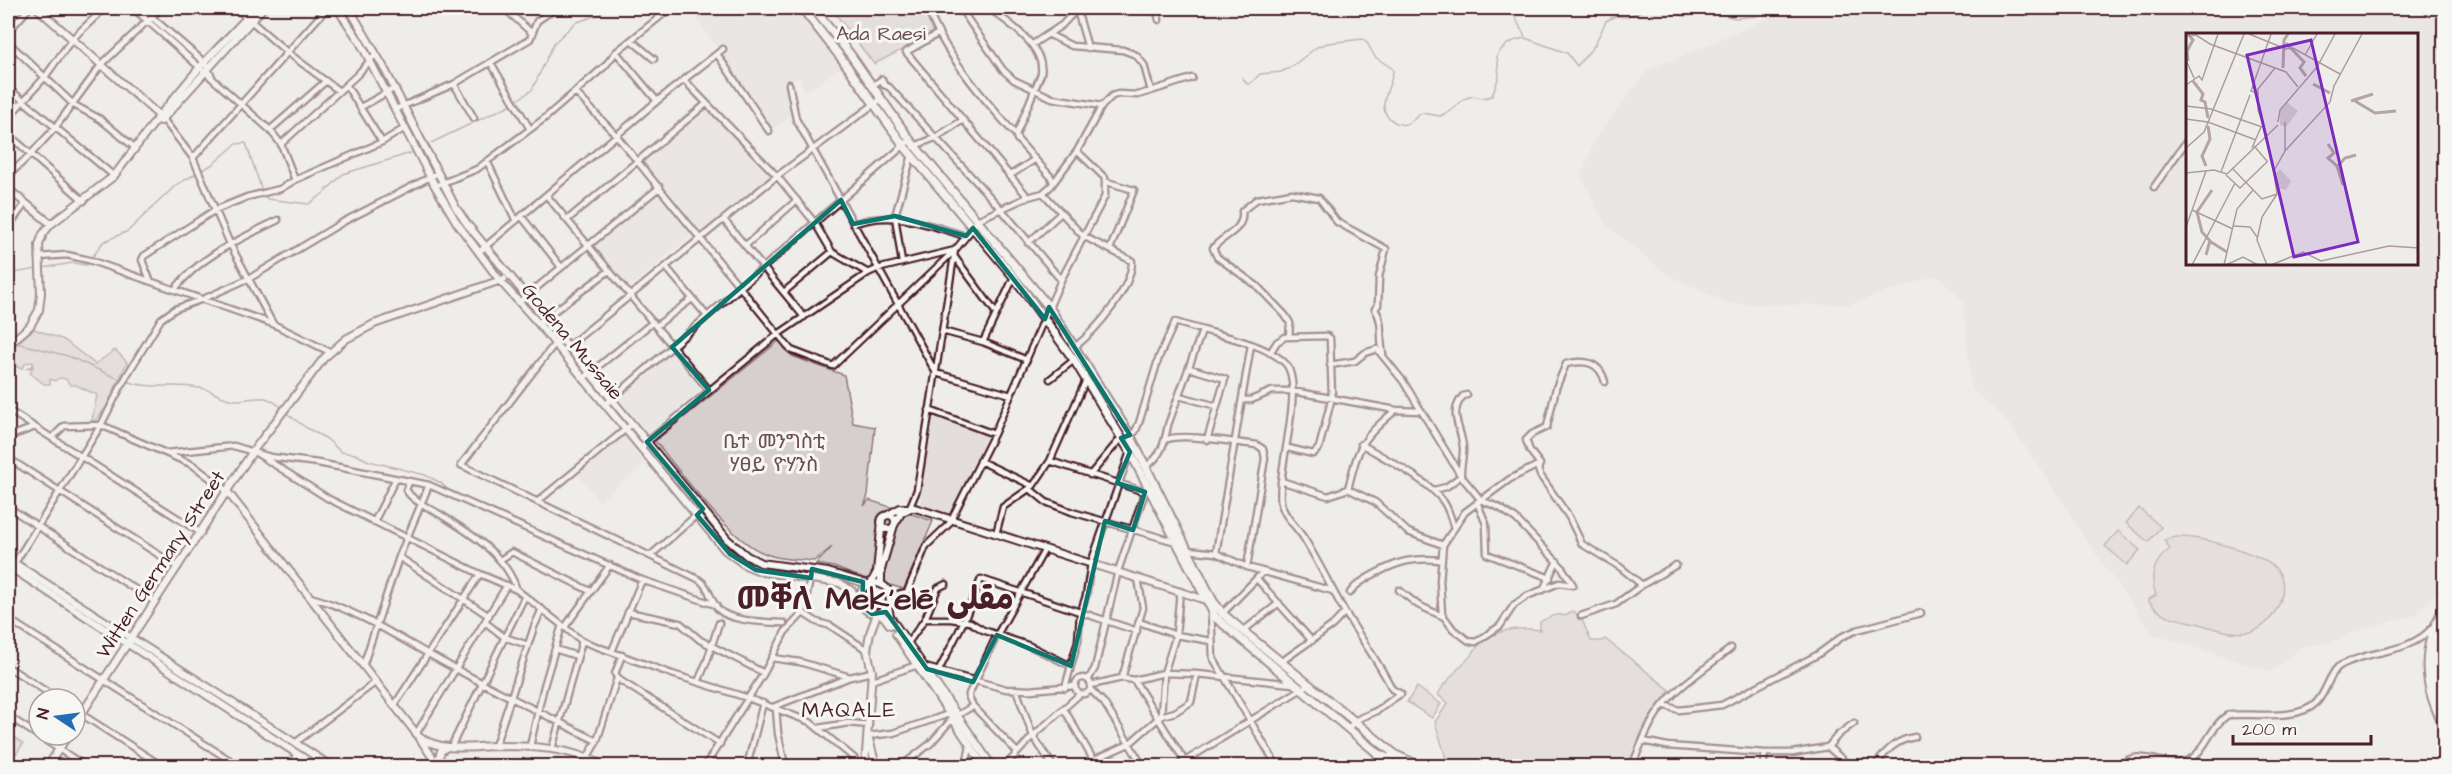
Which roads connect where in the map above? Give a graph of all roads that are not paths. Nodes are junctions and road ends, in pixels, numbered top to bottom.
1 (29, 8) edge
2 (40, 8) edge
3 (105, 8) edge
4 (134, 8) edge
5 (141, 8) edge
6 (161, 8) edge
7 (236, 8) edge
8 (256, 8) edge
9 (263, 8) edge
10 (327, 8) edge
11 (337, 8) edge
12 (348, 8) edge
13 (504, 8) edge
14 (556, 8) edge
15 (671, 8) edge
16 (802, 8) edge
17 (813, 8) edge
18 (928, 8) edge
19 (960, 8) edge
20 (989, 8) edge
21 (1156, 8) edge
22 (1078, 9) edge
23 (249, 19) junction
24 (150, 20) junction
25 (1159, 20) dead end
26 (8, 32) edge
27 (939, 33) junction
28 (533, 34) junction
29 (1048, 34) junction
30 (72, 39) junction
31 (631, 40) junction
32 (8, 42) edge
33 (1033, 44) junction
34 (1088, 48) junction
35 (723, 49) dead end
36 (287, 52) junction
37 (616, 52) junction
38 (376, 54) junction
39 (717, 54) junction
40 (654, 59) dead end
41 (369, 60) junction
42 (491, 63) junction
43 (101, 65) junction
44 (205, 67) junction
45 (862, 71) junction
46 (45, 77) junction
47 (854, 77) junction
48 (1192, 78) dead end
49 (684, 80) junction
50 (326, 81) junction
51 (454, 84) junction
52 (789, 84) dead end
53 (346, 85) junction
54 (872, 86) junction
55 (8, 88) edge
56 (395, 88) junction
57 (1034, 90) junction
58 (339, 91) junction
59 (1151, 91) junction
60 (575, 92) junction
61 (388, 93) junction
62 (881, 99) junction
63 (23, 101) junction
64 (657, 101) junction
65 (242, 103) junction
66 (706, 104) junction
67 (874, 104) junction
68 (74, 105) junction
69 (361, 106) junction
70 (404, 106) junction
71 (1102, 106) junction
72 (396, 109) junction
73 (161, 117) junction
74 (8, 118) edge
75 (474, 118) dead end
76 (963, 120) junction
77 (55, 128) junction
78 (405, 128) junction
79 (530, 129) junction
80 (270, 130) junction
81 (769, 131) dead end
82 (8, 134) edge
83 (616, 135) junction
84 (1016, 135) junction
85 (936, 138) junction
86 (910, 140) junction
87 (382, 142) junction
88 (2186, 142) edge
89 (281, 144) junction
90 (916, 145) junction
91 (904, 146) junction
92 (134, 147) junction
93 (812, 149) junction
94 (1077, 151) junction
95 (32, 154) junction
96 (912, 155) junction
97 (193, 158) junction
98 (1034, 160) junction
99 (487, 161) junction
100 (638, 161) junction
101 (438, 173) junction
102 (8, 176) edge
103 (114, 176) junction
104 (777, 176) junction
105 (1009, 176) junction
106 (431, 177) junction
107 (295, 180) junction
108 (443, 182) junction
109 (1053, 182) junction
110 (1107, 182) junction
111 (435, 186) junction
112 (660, 187) junction
113 (2154, 187) dead end
114 (8, 189) edge
115 (1043, 193) junction
116 (547, 196) junction
117 (1028, 197) junction
118 (797, 200) junction
119 (841, 200) junction
120 (84, 201) junction
121 (26, 204) junction
122 (215, 210) junction
123 (1002, 210) junction
124 (1061, 213) junction
125 (895, 216) junction
126 (522, 217) junction
127 (278, 220) dead end
128 (567, 220) junction
129 (724, 220) junction
130 (977, 220) junction
131 (516, 221) junction
132 (815, 223) junction
133 (51, 224) junction
134 (853, 224) junction
135 (8, 227) edge
136 (973, 228) junction
137 (966, 236) junction
138 (1083, 236) junction
139 (700, 239) junction
140 (1028, 243) junction
141 (230, 244) junction
142 (746, 245) junction
143 (588, 246) junction
144 (1110, 249) junction
145 (482, 250) junction
146 (955, 250) junction
147 (832, 252) junction
148 (954, 256) junction
149 (38, 260) junction
150 (902, 264) junction
151 (561, 267) junction
152 (666, 267) junction
153 (764, 267) junction
154 (877, 269) junction
155 (609, 271) junction
156 (1020, 272) junction
157 (868, 273) junction
158 (508, 276) junction
159 (1014, 277) junction
160 (250, 278) junction
161 (150, 280) junction
162 (1061, 280) junction
163 (501, 282) junction
164 (739, 288) junction
165 (175, 289) junction
166 (784, 292) junction
167 (629, 296) junction
168 (526, 297) junction
169 (692, 299) junction
170 (203, 300) junction
171 (519, 302) junction
172 (898, 305) junction
173 (1049, 307) junction
174 (996, 313) junction
175 (707, 316) junction
176 (804, 317) junction
177 (1046, 319) junction
178 (541, 321) junction
179 (273, 324) junction
180 (654, 324) junction
181 (942, 331) junction
182 (1202, 331) junction
183 (777, 335) junction
184 (1289, 336) junction
185 (560, 337) junction
186 (983, 342) junction
187 (8, 345) edge
188 (555, 345) junction
189 (1251, 345) junction
190 (1075, 346) junction
191 (568, 347) junction
192 (672, 347) junction
193 (330, 352) junction
194 (561, 352) junction
195 (1270, 353) junction
196 (1383, 354) junction
197 (1027, 360) junction
198 (1074, 360) junction
199 (1330, 365) junction
200 (1189, 368) junction
201 (936, 373) junction
202 (586, 376) junction
203 (1050, 380) dead end
204 (1086, 380) junction
205 (1605, 382) dead end
206 (709, 390) junction
207 (1292, 391) junction
208 (1011, 395) junction
209 (1467, 395) dead end
210 (1179, 396) junction
211 (1332, 397) junction
212 (1242, 400) junction
213 (608, 402) junction
214 (1217, 406) junction
215 (8, 410) edge
216 (930, 410) junction
217 (1396, 410) junction
218 (1420, 411) junction
219 (632, 424) junction
220 (101, 425) junction
221 (35, 428) junction
222 (625, 429) junction
223 (994, 434) junction
224 (1130, 435) junction
225 (8, 436) edge
226 (52, 438) junction
227 (1121, 438) junction
228 (1168, 439) junction
229 (1207, 440) junction
230 (1234, 443) junction
231 (644, 444) junction
232 (1361, 444) junction
233 (1287, 448) junction
234 (253, 451) junction
235 (1130, 452) junction
236 (167, 453) junction
237 (82, 457) junction
238 (8, 458) edge
239 (980, 461) junction
240 (1050, 461) junction
241 (1540, 464) junction
242 (1146, 466) junction
243 (1090, 475) junction
244 (1461, 476) junction
245 (395, 480) junction
246 (1281, 481) junction
247 (408, 482) junction
248 (1118, 483) junction
249 (429, 485) junction
250 (1031, 487) junction
251 (1150, 489) junction
252 (1348, 489) junction
253 (1434, 490) junction
254 (227, 491) junction
255 (60, 492) junction
256 (537, 501) junction
257 (1479, 501) junction
258 (420, 502) junction
259 (8, 507) edge
260 (911, 508) junction
261 (703, 509) junction
262 (697, 515) junction
263 (883, 518) junction
264 (951, 520) junction
265 (1104, 521) junction
266 (375, 522) junction
267 (895, 524) junction
268 (38, 526) junction
269 (1454, 528) junction
270 (1133, 530) junction
271 (201, 533) junction
272 (996, 534) junction
273 (407, 537) junction
274 (1176, 542) junction
275 (1443, 545) junction
276 (1045, 549) junction
277 (1188, 550) junction
278 (1216, 553) junction
279 (650, 556) junction
280 (399, 557) junction
281 (500, 560) junction
282 (1441, 560) junction
283 (1557, 561) junction
284 (1091, 562) junction
285 (610, 565) junction
286 (10, 566) edge
287 (1676, 566) dead end
288 (178, 567) junction
289 (1247, 567) junction
290 (812, 570) junction
291 (1118, 571) junction
292 (1263, 572) junction
293 (480, 574) junction
294 (811, 578) junction
295 (1138, 578) junction
296 (1550, 578) junction
297 (1257, 579) junction
298 (642, 580) junction
299 (870, 584) junction
300 (881, 584) junction
301 (946, 584) dead end
302 (507, 585) junction
303 (1642, 585) junction
304 (517, 590) junction
305 (1399, 590) dead end
306 (1543, 590) junction
307 (590, 591) junction
308 (1180, 591) junction
309 (1333, 591) junction
310 (1022, 593) junction
311 (1350, 593) dead end
312 (525, 596) junction
313 (890, 596) junction
314 (310, 597) junction
315 (463, 600) junction
316 (155, 602) junction
317 (1210, 603) junction
318 (1279, 603) junction
319 (716, 605) junction
320 (888, 606) junction
321 (863, 608) junction
322 (542, 609) junction
323 (2445, 609) edge
324 (628, 612) junction
325 (1345, 612) junction
326 (803, 613) junction
327 (1922, 613) dead end
328 (878, 614) junction
329 (1080, 614) junction
330 (489, 616) junction
331 (1220, 616) junction
332 (1581, 616) dead end
333 (1444, 617) junction
334 (8, 619) edge
335 (925, 619) junction
336 (964, 621) junction
337 (1107, 621) junction
338 (485, 622) junction
339 (1139, 622) junction
340 (2441, 622) edge
341 (719, 623) dead end
342 (784, 623) dead end
343 (377, 626) junction
344 (564, 626) junction
345 (1137, 631) junction
346 (1243, 631) junction
347 (870, 633) junction
348 (1176, 634) junction
349 (997, 635) junction
350 (504, 637) junction
351 (130, 641) junction
352 (582, 641) junction
353 (1211, 641) junction
354 (1312, 641) junction
355 (906, 644) junction
356 (528, 645) junction
357 (713, 645) junction
358 (1731, 648) dead end
359 (555, 650) junction
360 (867, 650) junction
361 (612, 651) junction
362 (428, 654) junction
363 (622, 655) junction
364 (577, 656) junction
365 (772, 658) junction
366 (919, 663) junction
367 (1278, 665) junction
368 (363, 666) junction
369 (1071, 666) junction
370 (8, 667) edge
371 (456, 669) junction
372 (927, 669) junction
373 (872, 672) junction
374 (938, 672) junction
375 (764, 673) junction
376 (1164, 674) junction
377 (1197, 674) junction
378 (850, 677) junction
379 (618, 678) junction
380 (1122, 678) junction
381 (1224, 678) junction
382 (104, 680) junction
383 (1134, 680) junction
384 (871, 681) junction
385 (376, 682) junction
386 (483, 682) junction
387 (698, 682) junction
388 (973, 682) junction
389 (1293, 684) junction
390 (1090, 685) junction
391 (1074, 686) junction
392 (39, 687) edge
393 (1305, 687) junction
394 (1065, 688) junction
395 (1016, 690) junction
396 (1392, 690) junction
397 (1080, 694) junction
398 (511, 697) junction
399 (218, 698) junction
400 (748, 698) junction
401 (87, 701) edge
402 (1387, 702) junction
403 (763, 703) junction
404 (1663, 705) junction
405 (394, 706) junction
406 (974, 706) junction
407 (774, 708) junction
408 (1064, 709) junction
409 (538, 711) junction
410 (2445, 712) edge
411 (954, 715) junction
412 (8, 716) edge
413 (87, 718) edge
414 (1159, 718) junction
415 (1251, 721) junction
416 (560, 723) junction
417 (1854, 723) dead end
418 (869, 725) junction
419 (1351, 725) junction
420 (2445, 725) edge
421 (819, 728) junction
422 (418, 736) junction
423 (1033, 736) junction
424 (869, 737) junction
425 (1915, 737) dead end
426 (597, 741) junction
427 (1643, 741) junction
428 (296, 743) junction
429 (720, 744) junction
430 (1129, 744) junction
431 (970, 745) junction
432 (495, 746) junction
433 (530, 746) junction
434 (61, 747) edge
435 (449, 747) junction
436 (1828, 747) junction
437 (552, 748) junction
438 (59, 750) junction
439 (1017, 752) junction
440 (1376, 752) junction
441 (1764, 753) junction
442 (298, 754) junction
443 (587, 758) junction
444 (1094, 760) junction
445 (1392, 762) edge
446 (906, 763) junction
447 (1186, 764) edge
448 (2122, 764) edge
449 (48, 766) edge
450 (85, 766) edge
451 (162, 766) edge
452 (238, 766) edge
453 (290, 766) edge
454 (316, 766) edge
455 (331, 766) edge
456 (438, 766) edge
457 (604, 766) edge
458 (705, 766) edge
459 (747, 766) edge
460 (784, 766) edge
461 (858, 766) edge
462 (865, 766) edge
463 (876, 766) edge
464 (901, 766) edge
465 (915, 766) edge
466 (966, 766) edge
467 (984, 766) edge
468 (992, 766) edge
469 (1005, 766) edge
470 (1053, 766) edge
471 (1097, 766) edge
472 (1143, 766) edge
473 (1177, 766) edge
474 (1277, 766) edge
475 (1378, 766) edge
476 (1420, 766) edge
477 (1632, 766) edge
478 (1763, 766) edge
479 (1846, 766) edge
480 (1875, 766) edge

1 - 26 street
2 - 30 street
3 - 30 street
4 - 24 street
5 - 24 street
6 - 24 street
7 - 23 street
8 - 23 street
9 - 23 street
10 - 36 street
11 - 41 street, Godena Mussaie
12 - 38 street, Godena Mussaie
13 - 28 street
14 - 28 street
15 - 31 street
16 - 47 main road
17 - 45 main road
18 - 27 street
19 - 57 street
20 - 33 street
21 - 25 street
22 - 29 street
22 - 34 street
23 - 36 street
23 - 44 street
24 - 43 street
24 - 44 street
27 - 76 street
27 - 84 street
28 - 42 street
29 - 33 street
29 - 34 street
30 - 43 street
30 - 46 street
31 - 37 street
31 - 40 street
32 - 46 street
33 - 57 street
34 - 59 street
35 - 39 street
36 - 50 street
36 - 65 street
37 - 60 street
37 - 64 street
38 - 41 street
38 - 56 street, Godena Mussaie
39 - 49 street
39 - 81 street
41 - 53 street
41 - 61 street, Godena Mussaie
42 - 51 street
42 - 79 street
43 - 68 street
43 - 73 street
44 - 65 street
44 - 73 street
45 - 47 main road
45 - 54 main road
46 - 63 street
46 - 68 street
47 - 67 main road
48 - 59 street
49 - 64 street
49 - 66 street
50 - 58 street
50 - 80 street
51 - 70 street
51 - 75 street
52 - 93 street
53 - 58 street
53 - 69 street
54 - 62 main road
54 - 85 street
55 - 63 street
56 - 61 street
56 - 70 street, Godena Mussaie
57 - 71 street
57 - 84 street
58 - 89 street
59 - 71 street
60 - 79 street
60 - 83 street
61 - 69 street
61 - 72 street, Godena Mussaie
62 - 67 street
62 - 86 main road
63 - 74 street
63 - 77 street
64 - 83 street
65 - 80 street
65 - 97 street
66 - 100 street
66 - 104 street
67 - 91 main road
67 - 93 street
68 - 77 street
68 - 92 street
69 - 87 street
70 - 72 street
70 - 101 street, Godena Mussaie
71 - 94 street
72 - 78 street, Godena Mussaie
73 - 92 street
73 - 97 street
76 - 85 street
76 - 105 street
77 - 95 street
77 - 103 street
78 - 87 street
78 - 106 street, Godena Mussaie
79 - 99 street
80 - 89 street
82 - 95 street
83 - 100 street
83 - 116 street
84 - 98 street
85 - 90 street
85 - 123 street
86 - 90 main road
86 - 91 street
87 - 107 street
88 - 113 street
89 - 107 street
90 - 130 main road
91 - 96 main road
91 - 119 street
92 - 103 street
93 - 104 street
93 - 119 street
94 - 109 street
94 - 110 street
95 - 102 street
95 - 120 street
96 - 125 street
96 - 136 main road
97 - 122 street
98 - 105 street
98 - 109 street
99 - 108 street
99 - 131 street
100 - 112 street
100 - 128 street
101 - 106 street
101 - 108 street, Godena Mussaie
103 - 120 street
104 - 118 street
104 - 129 street
105 - 117 street
106 - 111 street, Godena Mussaie
106 - 160 street
107 - 122 street
108 - 111 street
108 - 145 street, Godena Mussaie
109 - 115 street
110 - 138 street
110 - 144 street
111 - 145 street, Godena Mussaie
112 - 139 street
112 - 143 street
114 - 121 street
115 - 117 street
115 - 124 street
116 - 126 street
116 - 128 street
117 - 123 street
118 - 132 street
118 - 142 street
119 - 132 street
119 - 134 street
120 - 133 street
121 - 133 street
121 - 135 street
122 - 141 street
122 - 161 street
123 - 130 street
123 - 140 street
124 - 138 street
124 - 140 street
125 - 134 street
125 - 137 street
125 - 150 street
126 - 131 street
126 - 151 street
127 - 141 street
128 - 143 street
129 - 139 street
129 - 142 street
130 - 136 street
130 - 156 main road
131 - 145 street
132 - 147 street
132 - 153 street
133 - 149 street
134 - 154 street
136 - 137 street
136 - 159 main road
137 - 146 street
138 - 144 street
138 - 162 street
139 - 152 street
139 - 164 street
140 - 162 street
141 - 160 street
141 - 165 street
142 - 153 street
143 - 151 street
143 - 155 street
144 - 190 street
145 - 158 street, Godena Mussaie
145 - 163 street, Godena Mussaie
146 - 148 street
146 - 150 street
146 - 172 street
147 - 157 street
147 - 166 street
148 - 174 street
148 - 181 street
149 - 161 street
149 - 187 street
150 - 154 street
151 - 168 street
152 - 167 street
152 - 169 street
153 - 164 street
153 - 166 street
154 - 157 street
154 - 172 street
155 - 167 street
155 - 178 street
156 - 159 street
156 - 173 main road
157 - 176 street
158 - 163 street
158 - 168 street, Godena Mussaie
159 - 174 street
159 - 177 main road
160 - 170 street
160 - 179 street
161 - 165 street
162 - 173 street
163 - 171 street, Godena Mussaie
163 - 193 street, Witten Germany Street
164 - 175 street
164 - 183 street
165 - 170 street
166 - 176 street
167 - 180 street
167 - 191 street
168 - 171 street
168 - 178 street, Godena Mussaie
169 - 175 street
169 - 180 street
170 - 179 street
170 - 220 street
171 - 178 street, Godena Mussaie
172 - 183 street
172 - 201 street
173 - 177 street
173 - 190 main road
174 - 186 street
175 - 192 street
176 - 183 street
177 - 197 street
177 - 198 main road
178 - 185 street, Godena Mussaie
178 - 188 street, Godena Mussaie
179 - 193 street
180 - 192 street
180 - 202 street
181 - 186 street
181 - 201 street
182 - 189 street
182 - 200 street
182 - 224 street
183 - 206 street
184 - 195 street
184 - 196 street
184 - 199 street
185 - 188 street
185 - 191 street, Godena Mussaie
186 - 197 street
188 - 194 street, Godena Mussaie
188 - 256 street
189 - 195 street
189 - 212 street
190 - 224 main road
191 - 194 street
191 - 202 street, Godena Mussaie
192 - 206 street
192 - 213 street
193 - 234 street, Witten Germany Street
194 - 202 street, Godena Mussaie
195 - 207 street
196 - 199 street
196 - 218 street
197 - 208 street
198 - 203 street
198 - 204 main road
199 - 211 street
200 - 210 street
200 - 214 street
201 - 208 street
201 - 216 street
202 - 213 street, Godena Mussaie
204 - 227 main road
204 - 240 street
205 - 241 street
206 - 231 street
207 - 211 street
207 - 212 street
207 - 233 street
208 - 223 street
209 - 244 street
210 - 214 street
210 - 228 street
211 - 217 street
211 - 233 street
212 - 230 street
213 - 219 street, Godena Mussaie
213 - 222 street, Godena Mussaie
214 - 229 street
215 - 221 street
216 - 223 street
216 - 260 street
217 - 218 street
217 - 232 street
218 - 244 street
219 - 222 street
219 - 231 street, Godena Mussaie
220 - 226 street
220 - 236 street
220 - 237 street
221 - 225 street
221 - 226 street
222 - 231 street, Godena Mussaie
222 - 256 street
223 - 239 street
224 - 227 street
224 - 242 main road
226 - 237 street
227 - 235 main road
227 - 243 street
228 - 229 street
228 - 242 street
229 - 230 street
230 - 278 street
230 - 289 street
231 - 261 street, Godena Mussaie
231 - 262 street, Godena Mussaie
232 - 252 street
232 - 253 street
233 - 246 street
234 - 236 street
234 - 245 street
234 - 254 street, Witten Germany Street
234 - 266 street
235 - 248 street
235 - 251 main road
236 - 254 street
237 - 255 street
237 - 271 street
238 - 255 street
239 - 250 street
239 - 264 street
240 - 243 street
240 - 250 street
241 - 257 street
241 - 303 street
242 - 251 main road
243 - 248 street
244 - 253 street
244 - 257 street
245 - 247 street
245 - 266 street
246 - 252 street
246 - 309 street
247 - 249 street
247 - 258 street
248 - 251 street
248 - 265 street
249 - 258 street
249 - 285 street
250 - 265 street
250 - 272 street
251 - 270 street
251 - 274 main road
251 - 277 main road
252 - 275 street
253 - 269 street
254 - 271 street, Witten Germany Street
254 - 314 street
255 - 268 street
255 - 288 street
256 - 279 street
257 - 269 street
257 - 283 street
257 - 296 street
258 - 273 street
258 - 281 street
259 - 268 street
260 - 263 street
260 - 264 street
260 - 267 street
261 - 262 street
261 - 290 street, Godena Mussaie
262 - 279 street
262 - 294 street, Godena Mussaie
263 - 267 street
263 - 267 street
263 - 299 street
264 - 272 street
264 - 313 street
265 - 270 street
265 - 284 street
266 - 273 street
267 - 300 street
268 - 286 street
268 - 316 street
269 - 275 street
270 - 274 street
270 - 291 street
271 - 288 street, Witten Germany Street
272 - 276 street
273 - 280 street
273 - 293 street
274 - 317 main road
275 - 282 street
276 - 284 street
276 - 310 street
277 - 278 street
277 - 317 main road
278 - 289 street
279 - 319 street
280 - 315 street
280 - 343 street
281 - 304 street
281 - 307 street
282 - 311 street
282 - 333 street
283 - 296 street
283 - 306 street
284 - 291 street
284 - 329 street
285 - 298 street
285 - 307 street
286 - 351 street
287 - 303 street
288 - 316 street, Witten Germany Street
289 - 292 street
290 - 294 street
290 - 299 street, Godena Mussaie
291 - 295 street
291 - 337 street
292 - 297 street
292 - 309 street
293 - 302 street
293 - 315 street
294 - 321 street, Godena Mussaie
294 - 326 street
295 - 308 street
295 - 339 street
296 - 306 street
297 - 318 street
297 - 331 street
298 - 319 street
298 - 324 street
299 - 300 street
299 - 321 street
300 - 313 street
301 - 335 street
302 - 304 street
302 - 330 street
303 - 332 street
304 - 312 street
305 - 333 street
306 - 333 street
307 - 344 street
308 - 317 street
308 - 348 street
309 - 325 street
310 - 329 street
310 - 336 street
310 - 349 street
312 - 322 street
312 - 350 street
313 - 320 street
314 - 343 street
314 - 368 street
315 - 330 street
315 - 362 street
316 - 351 street, Witten Germany Street
317 - 331 main road
317 - 353 street
318 - 346 street
318 - 354 street
319 - 342 street
320 - 328 street
320 - 355 street
321 - 328 street
321 - 347 street
322 - 344 street
322 - 356 street
323 - 340 main road
324 - 357 street
324 - 361 street
325 - 354 street
325 - 396 street
326 - 360 street
326 - 365 street
327 - 404 street
328 - 347 street
328 - 355 street
329 - 337 street
329 - 369 street
330 - 338 street
331 - 346 main road
331 - 367 main road
334 - 382 street
335 - 336 street
335 - 355 street
336 - 349 street
336 - 374 street
337 - 345 street
337 - 390 street
338 - 350 street
338 - 371 street
339 - 345 street
339 - 348 street
340 - 410 main road
340 - 420 main road
340 - 448 street
341 - 357 street
343 - 362 street
343 - 368 street
344 - 352 street
344 - 359 street
345 - 380 street
346 - 367 main road
347 - 360 street
348 - 353 street
348 - 376 street
349 - 369 street
349 - 388 street
350 - 356 street
350 - 386 street
351 - 382 street, Witten Germany Street
351 - 399 street
352 - 361 street
352 - 364 street
353 - 381 street
354 - 367 street
355 - 366 street
356 - 398 street
357 - 375 street
357 - 387 street
358 - 404 street
359 - 364 street
359 - 409 street
360 - 373 street
361 - 363 street
362 - 371 street
362 - 405 street
363 - 379 street
363 - 387 street
364 - 416 street
365 - 375 street
365 - 378 street
366 - 372 street
366 - 384 street
366 - 411 street
367 - 389 main road
367 - 393 main road
368 - 385 street
369 - 394 street
370 - 392 street
371 - 386 street
371 - 422 street
372 - 374 street
372 - 411 street
373 - 378 street
373 - 384 street
374 - 388 street
375 - 400 street
376 - 377 street
376 - 383 street
376 - 414 street
377 - 381 street
377 - 414 street
378 - 407 street
379 - 426 street
379 - 429 street
380 - 383 street
380 - 390 street
381 - 389 street
381 - 415 street
382 - 401 street, Witten Germany Street
382 - 452 street
383 - 414 street
384 - 418 street
385 - 405 street
385 - 428 street
386 - 398 street
386 - 435 street
387 - 400 street
388 - 395 street
388 - 406 street
389 - 393 main road
390 - 391 street
390 - 397 street
390 - 430 street
391 - 394 street
391 - 397 street
393 - 415 street
393 - 419 main road
394 - 395 street
395 - 423 street
396 - 402 street
396 - 402 street
397 - 408 street
398 - 409 street
398 - 432 street
399 - 428 street
399 - 442 street
400 - 403 street
400 - 429 street
402 - 419 street
403 - 407 street
403 - 459 street
404 - 427 street
405 - 422 street
406 - 411 street
406 - 439 street
407 - 421 street
407 - 460 street
408 - 423 street
408 - 444 street
409 - 416 street
409 - 433 street
411 - 424 street
411 - 431 street
411 - 446 street
411 - 468 street
412 - 438 street
413 - 451 street
414 - 430 street
414 - 447 street
415 - 447 street
415 - 474 street
416 - 426 street
416 - 437 street
417 - 436 street
418 - 421 street
418 - 424 street
419 - 440 main road
419 - 445 main road
421 - 461 street
422 - 435 street
422 - 456 street
423 - 439 street
423 - 470 street
424 - 462 street
424 - 463 street
425 - 480 street
426 - 443 street
427 - 441 street
427 - 477 street
428 - 455 street
429 - 458 street
430 - 444 street
430 - 472 street
431 - 466 street
431 - 467 street
432 - 433 street
432 - 435 street
433 - 437 street
434 - 438 street
435 - 456 street
436 - 441 street
436 - 479 street
437 - 443 street
438 - 449 street
438 - 450 street
439 - 469 street
440 - 445 main road
440 - 475 main road
441 - 478 street
442 - 453 street
442 - 454 street
443 - 457 street
444 - 471 street
445 - 475 street
445 - 476 main road
446 - 464 street
446 - 465 street
447 - 473 street

